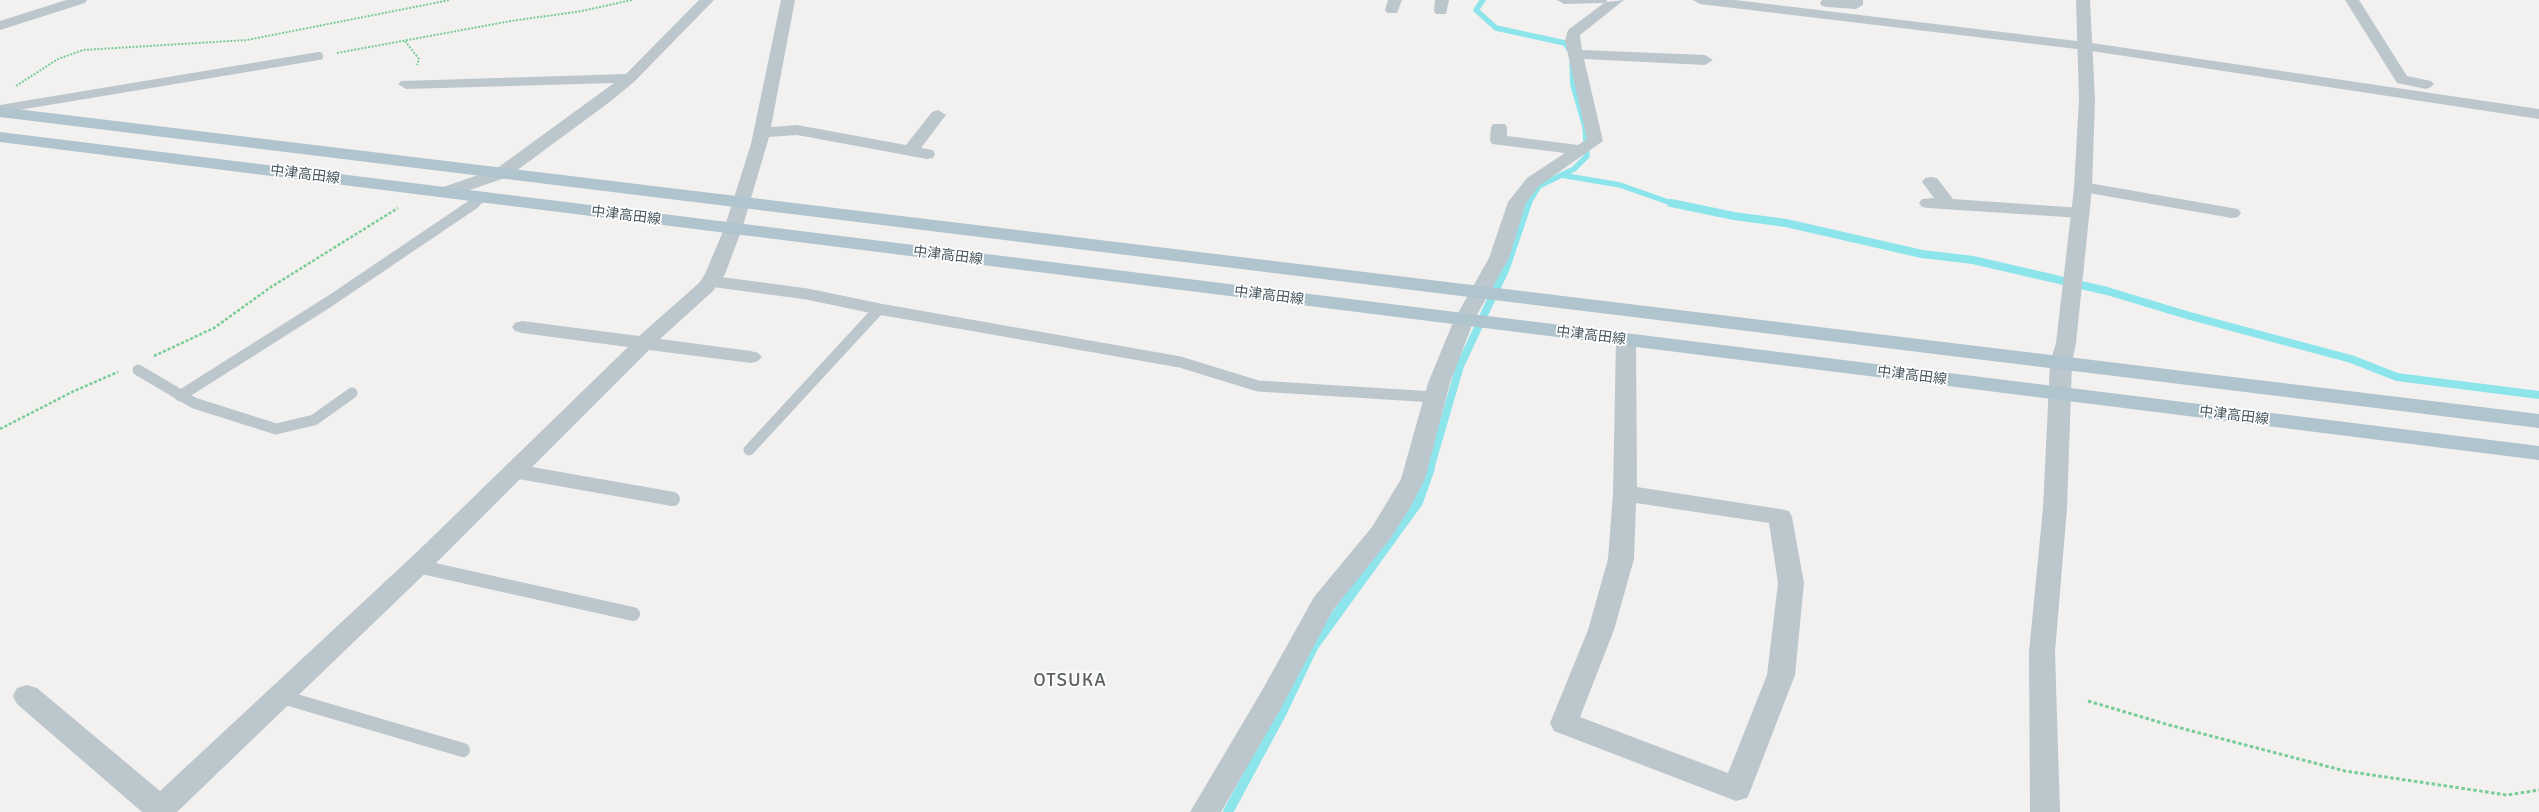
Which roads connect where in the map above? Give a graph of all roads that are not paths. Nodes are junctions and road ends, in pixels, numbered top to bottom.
1 (80, 0) edge
2 (707, 0) edge
3 (788, 0) edge
4 (1569, 0) edge
5 (1617, 0) edge
6 (1700, 0) edge
7 (1856, 0) edge
8 (2083, 0) edge
9 (2352, 0) edge
10 (1600, 6) edge
11 (1814, 15) junction
12 (0, 26) edge
13 (2085, 46) junction
14 (1575, 54) junction
15 (319, 56) road end
16 (1705, 60) dead end
17 (630, 78) junction
18 (406, 84) road end
19 (2450, 99) junction
20 (0, 109) edge
21 (0, 112) edge
22 (2539, 114) edge
23 (938, 115) dead end
24 (1499, 127) dead end
25 (761, 132) junction
26 (0, 138) edge
27 (1582, 150) junction
28 (910, 151) junction
29 (927, 154) dead end
30 (502, 173) junction
31 (1931, 182) dead end
32 (2083, 187) junction
33 (434, 192) junction
34 (484, 198) junction
35 (742, 203) junction
36 (1928, 203) dead end
37 (1947, 204) junction
38 (2081, 213) junction
39 (2232, 213) dead end
40 (733, 229) junction
41 (710, 281) junction
42 (1479, 292) junction
43 (879, 309) junction
44 (1464, 320) junction
45 (522, 326) dead end
46 (1626, 340) junction
47 (644, 343) junction
48 (751, 357) dead end
49 (2061, 363) junction
50 (138, 370) dead end
51 (352, 393) dead end
52 (2059, 394) junction
53 (180, 396) junction
54 (1434, 397) junction
55 (2539, 422) edge
56 (749, 450) dead end
57 (2539, 453) edge
58 (514, 471) junction
59 (1625, 493) junction
60 (672, 499) dead end
61 (417, 566) junction
62 (633, 614) dead end
63 (27, 696) dead end
64 (279, 696) junction
65 (463, 750) dead end
66 (159, 810) edge
67 (1205, 812) edge
68 (2045, 812) edge

1 - 12 street
2 - 17 street
3 - 25 street
4 - 10 street
5 - 10 street
6 - 11 street
7 - 11 street
8 - 13 street
9 - 19 street
10 - 14 street
11 - 13 street
13 - 19 street
13 - 32 street
14 - 16 street
14 - 27 street
15 - 20 lane
17 - 18 street
17 - 30 street
19 - 22 street
21 - 30 main road, 中津高田線
23 - 28 street
24 - 27 street
25 - 28 street
25 - 35 street
26 - 33 main road, 中津高田線
27 - 42 street
28 - 29 street
30 - 33 street
30 - 35 main road, 中津高田線
31 - 37 street
32 - 38 street
32 - 39 street
33 - 34 main road, 中津高田線
34 - 40 main road, 中津高田線
34 - 53 lane
35 - 40 street
35 - 42 main road, 中津高田線
36 - 37 street
37 - 38 street
38 - 49 street
40 - 41 street
40 - 44 main road, 中津高田線
41 - 43 lane
41 - 47 street
42 - 44 street
42 - 49 main road, 中津高田線
43 - 54 lane
43 - 56 lane
44 - 46 main road, 中津高田線
44 - 54 street
45 - 47 street
46 - 52 main road, 中津高田線
46 - 59 street
47 - 48 street
47 - 58 street
49 - 52 street
49 - 55 main road, 中津高田線
50 - 53 lane
51 - 53 lane
52 - 57 main road, 中津高田線
52 - 68 street
54 - 67 street
58 - 60 lane
58 - 61 street
59 - 59 street
61 - 62 lane
61 - 64 street
63 - 66 street
64 - 65 lane
64 - 66 street

